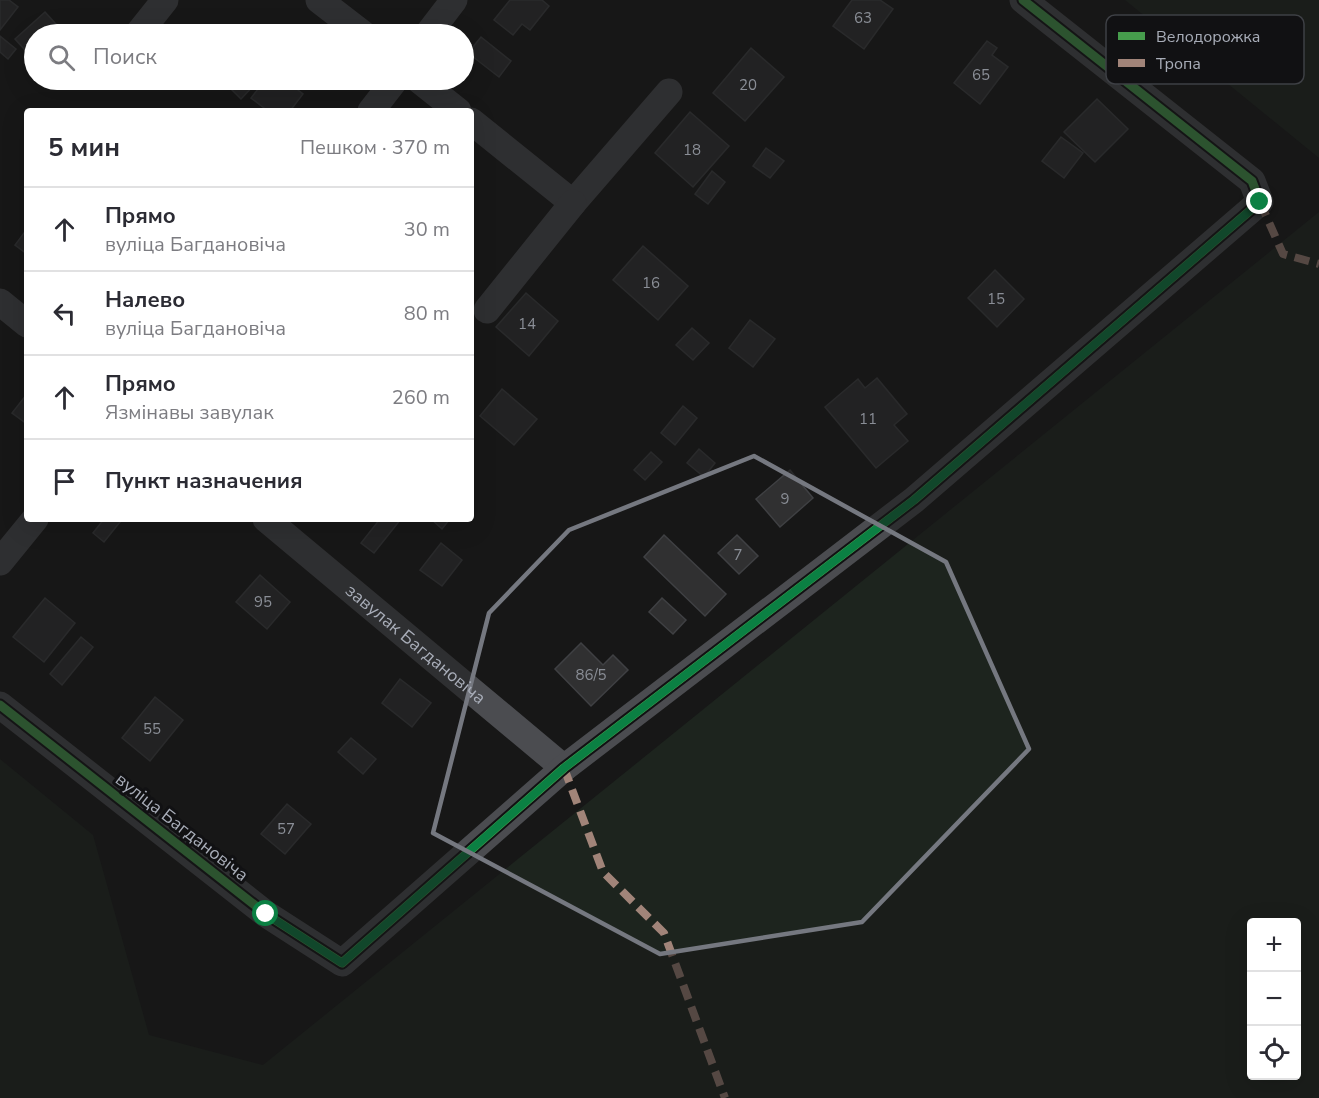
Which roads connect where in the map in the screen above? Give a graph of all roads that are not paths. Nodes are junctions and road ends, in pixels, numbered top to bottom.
1 (165, 0) edge
2 (320, 0) edge
3 (454, 0) edge
4 (1023, 0) edge
5 (146, 24) edge
6 (350, 24) edge
7 (436, 24) edge
8 (1106, 66) edge
9 (1129, 84) edge
10 (387, 90) edge
11 (432, 90) edge
12 (669, 92) dead end
13 (373, 108) edge
14 (455, 108) edge
15 (474, 123) edge
16 (573, 203) junction
17 (0, 302) edge
18 (487, 310) dead end
19 (24, 322) edge
20 (33, 522) edge
21 (270, 522) edge
22 (0, 562) edge
23 (0, 705) edge
24 (564, 768) junction

1 - 5 street
2 - 6 street
3 - 7 street
4 - 8 street
9 - 24 street
10 - 13 street
11 - 14 street
12 - 16 street
15 - 16 street
16 - 18 street
17 - 19 street
20 - 22 street
21 - 24 street, завулак Багдановіча
23 - 24 street, вуліца Багдановіча

